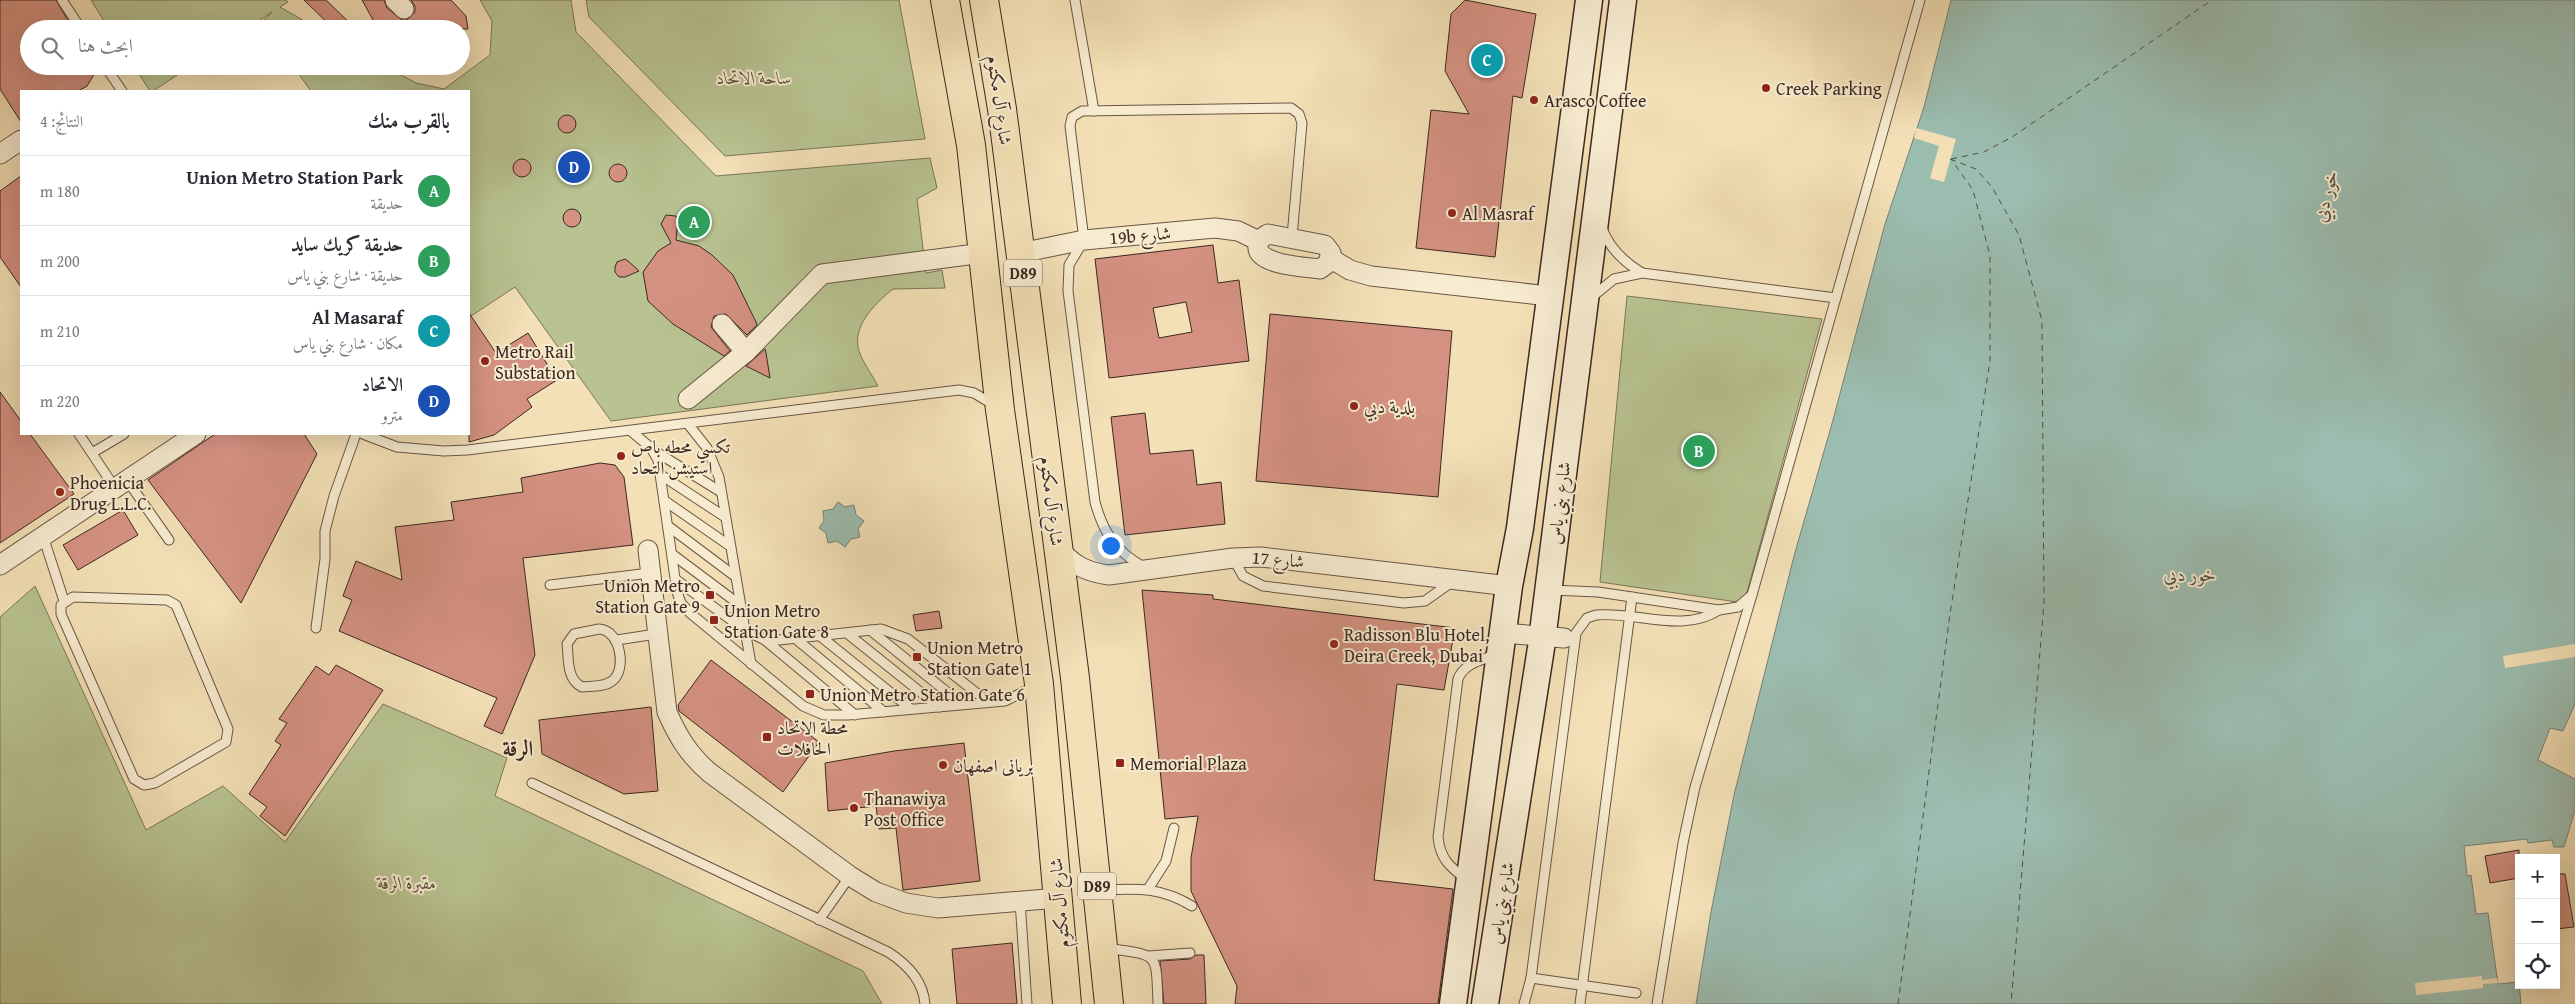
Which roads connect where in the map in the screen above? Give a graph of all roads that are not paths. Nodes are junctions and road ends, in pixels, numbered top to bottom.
1 (62, 0) edge
2 (945, 0) edge
3 (984, 0) edge
4 (1075, 0) edge
5 (1589, 0) edge
6 (1623, 0) edge
7 (1920, 0) edge
8 (75, 20) edge
9 (111, 75) edge
10 (121, 90) edge
11 (1094, 111) junction
12 (20, 141) edge
13 (0, 154) edge
14 (1597, 207) junction
15 (1292, 237) junction
16 (1084, 240) junction
17 (1260, 241) junction
18 (983, 253) junction
19 (1020, 253) junction
20 (1330, 258) junction
21 (1642, 273) junction
22 (1549, 296) junction
23 (1836, 298) junction
24 (1584, 309) junction
25 (722, 324) dead end
26 (1545, 336) junction
27 (746, 352) junction
28 (688, 399) dead end
29 (1000, 410) junction
30 (688, 424) junction
31 (631, 431) junction
32 (81, 435) edge
33 (122, 435) edge
34 (194, 435) edge
35 (356, 435) edge
36 (365, 435) edge
37 (651, 448) junction
38 (92, 454) junction
39 (662, 475) junction
40 (121, 484) junction
41 (721, 492) junction
42 (665, 501) junction
43 (725, 517) junction
44 (668, 526) junction
45 (43, 536) junction
46 (169, 540) dead end
47 (730, 546) junction
48 (1058, 547) junction
49 (648, 550) dead end
50 (672, 554) junction
51 (1233, 558) junction
52 (0, 565) edge
53 (1147, 568) junction
54 (650, 573) junction
55 (736, 577) junction
56 (675, 579) junction
57 (1455, 580) junction
58 (550, 585) dead end
59 (1509, 586) junction
60 (1548, 590) junction
61 (1752, 595) junction
62 (1632, 597) junction
63 (64, 601) junction
64 (740, 605) junction
65 (1685, 605) junction
66 (1719, 610) junction
67 (1630, 616) junction
68 (1684, 622) junction
69 (316, 628) dead end
70 (745, 630) junction
71 (870, 630) junction
72 (656, 634) junction
73 (848, 634) junction
74 (820, 636) junction
75 (796, 639) junction
76 (1528, 639) junction
77 (617, 640) junction
78 (765, 640) junction
79 (751, 664) junction
80 (1075, 678) junction
81 (1040, 684) junction
82 (988, 702) junction
83 (962, 704) junction
84 (938, 707) junction
85 (911, 709) junction
86 (884, 712) junction
87 (855, 715) junction
88 (532, 783) dead end
89 (1174, 828) dead end
90 (850, 876) junction
91 (1470, 882) junction
92 (1148, 889) junction
93 (1097, 890) junction
94 (1059, 898) junction
95 (1020, 901) junction
96 (1192, 906) dead end
97 (819, 920) junction
98 (1104, 948) junction
99 (1190, 954) dead end
100 (1149, 956) junction
101 (1531, 978) junction
102 (1582, 985) junction
103 (1636, 993) dead end
104 (925, 1004) edge
105 (1027, 1004) edge
106 (1067, 1004) edge
107 (1084, 1004) edge
108 (1109, 1004) edge
109 (1158, 1004) edge
110 (1453, 1004) edge
111 (1485, 1004) edge
112 (1524, 1004) edge
113 (1580, 1004) edge
114 (1657, 1004) edge

1 - 8 lane
2 - 18 main road, شارع آل مكتوم / D89
3 - 19 main road, شارع آل مكتوم / D89
4 - 11 lane
5 - 22 main road, شارع بني ياس
6 - 14 main road, شارع بني ياس
7 - 23 lane
9 - 10 lane
11 - 15 lane
11 - 16 lane
12 - 13 street
14 - 21 lane
14 - 24 main road, شارع بني ياس
15 - 17 street
15 - 20 street
16 - 17 street, 19b شارع
16 - 19 street, 19b شارع
16 - 53 lane
17 - 20 street
18 - 27 street
18 - 29 main road, شارع آل مكتوم / D89
19 - 48 main road, شارع آل مكتوم / D89
20 - 22 street
21 - 23 lane
21 - 24 lane
22 - 26 main road, شارع بني ياس
23 - 61 lane
24 - 60 main road, شارع بني ياس
25 - 27 street
26 - 59 main road, شارع بني ياس
26 - 60 main road
27 - 28 street
29 - 30 lane
29 - 81 main road, شارع آل مكتوم / D89
30 - 31 lane
30 - 41 lane
31 - 36 lane
31 - 37 lane
32 - 38 lane
33 - 38 lane
34 - 40 street
35 - 69 lane
37 - 39 lane
37 - 41 lane
38 - 40 lane
39 - 42 lane
39 - 43 lane
40 - 45 street
40 - 46 lane
41 - 43 lane
42 - 44 lane
42 - 47 lane
43 - 47 lane
44 - 50 lane
44 - 55 lane
45 - 52 street
45 - 63 lane
47 - 55 lane
48 - 53 street, شارع 17
48 - 80 main road, شارع آل مكتوم / D89
49 - 54 street
50 - 56 lane
50 - 64 lane
51 - 53 street, شارع 17
51 - 57 street, شارع 17
51 - 57 lane
54 - 58 lane
54 - 72 street
55 - 64 lane
56 - 70 lane
56 - 79 lane
57 - 59 street, شارع 17
59 - 76 main road
60 - 62 lane
60 - 76 main road, شارع بني ياس
61 - 66 lane
61 - 114 lane
62 - 65 lane
62 - 67 lane
63 - 63 lane
64 - 70 lane
65 - 66 lane
65 - 68 lane
66 - 68 lane
67 - 68 lane
67 - 101 lane
67 - 102 lane
70 - 78 lane
70 - 79 lane
71 - 73 lane
71 - 82 lane
71 - 83 lane
72 - 77 lane
72 - 90 street
73 - 74 lane
73 - 84 lane
74 - 75 lane
74 - 85 lane
75 - 78 lane
75 - 86 lane
76 - 91 main road, شارع بني ياس
76 - 91 lane
76 - 111 main road, شارع بني ياس
77 - 77 lane
78 - 87 lane
79 - 87 lane
80 - 81 main road
80 - 93 main road, شارع آل مكتوم / D89
81 - 82 lane
81 - 94 main road, شارع آل مكتوم / D89
82 - 83 lane
83 - 84 lane
84 - 85 lane
85 - 86 lane
86 - 87 lane
88 - 97 lane
89 - 92 lane
90 - 95 street
90 - 97 lane
91 - 110 main road, شارع بني ياس
92 - 93 lane
92 - 96 lane
93 - 98 main road, شارع آل مكتوم / D89
94 - 95 street
94 - 106 main road, شارع آل مكتوم / D89
94 - 107 main road
95 - 105 lane
97 - 104 lane
98 - 100 lane
98 - 108 main road, شارع آل مكتوم / D89
99 - 100 lane
100 - 109 lane
101 - 102 lane
101 - 112 lane
102 - 103 lane
102 - 113 lane

